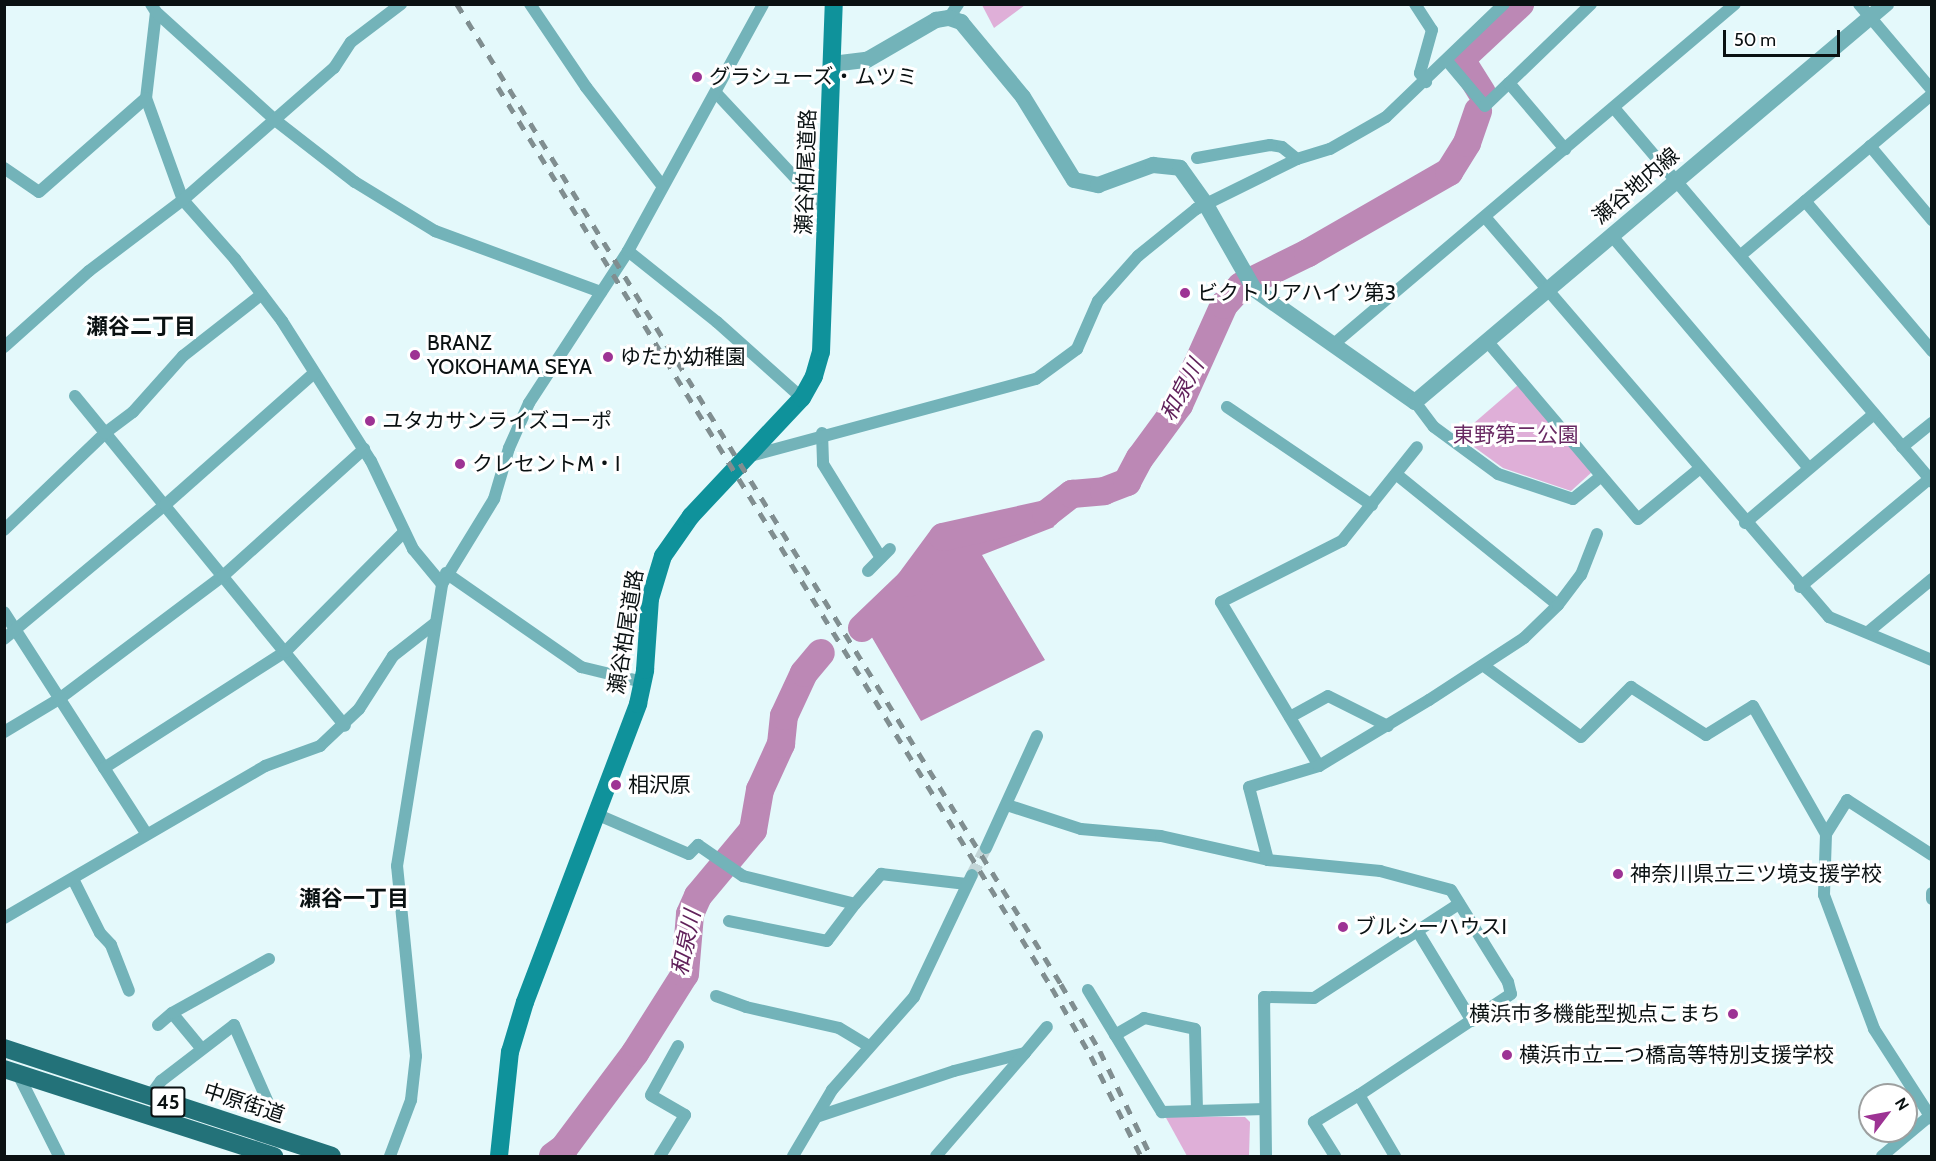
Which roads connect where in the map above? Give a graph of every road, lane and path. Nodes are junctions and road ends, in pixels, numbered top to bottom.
1 (400, 4) edge
2 (530, 4) edge
3 (763, 4) edge
4 (834, 4) edge
5 (1415, 4) edge
6 (1504, 4) edge
7 (1591, 4) edge
8 (1735, 4) edge
9 (1886, 4) edge
10 (154, 8) edge
11 (953, 11) edge
12 (1865, 11) edge
13 (1448, 62) junction
14 (832, 64) junction
15 (1426, 82) junction
16 (1509, 83) junction
17 (1932, 92) edge
18 (717, 94) junction
19 (146, 98) junction
20 (1614, 108) junction
21 (275, 120) junction
22 (1870, 146) junction
23 (1565, 149) junction
24 (1197, 158) dead end
25 (1297, 159) junction
26 (4, 168) edge
27 (1677, 181) junction
28 (661, 184) junction
29 (183, 200) junction
30 (1805, 201) junction
31 (1205, 203) junction
32 (827, 212) junction
33 (1485, 217) junction
34 (1932, 220) edge
35 (1612, 236) junction
36 (628, 251) junction
37 (1741, 255) junction
38 (1548, 290) junction
39 (601, 292) junction
40 (262, 294) junction
41 (1487, 341) junction
42 (1335, 343) junction
43 (4, 347) edge
44 (1932, 351) edge
45 (313, 374) junction
46 (75, 396) dead end
47 (802, 398) junction
48 (1415, 402) junction
49 (1227, 407) dead end
50 (1874, 414) junction
51 (1932, 423) edge
52 (105, 433) junction
53 (822, 433) junction
54 (1417, 447) dead end
55 (1902, 447) junction
56 (364, 449) junction
57 (750, 456) junction
58 (1809, 468) junction
59 (1699, 469) junction
60 (1396, 474) junction
61 (1601, 476) junction
62 (1930, 481) edge
63 (1372, 504) junction
64 (165, 505) junction
65 (1745, 523) junction
66 (4, 530) edge
67 (404, 532) junction
68 (1597, 534) dead end
69 (868, 571) dead end
70 (223, 576) junction
71 (444, 579) junction
72 (1932, 579) edge
73 (1800, 587) junction
74 (1558, 605) junction
75 (4, 612) edge
76 (434, 624) junction
77 (17, 631) junction
78 (1869, 632) junction
79 (4, 639) edge
80 (285, 652) junction
81 (1932, 660) edge
82 (1484, 666) junction
83 (643, 682) junction
84 (59, 699) junction
85 (1290, 717) junction
86 (345, 726) junction
87 (1388, 726) junction
88 (4, 732) edge
89 (1037, 736) dead end
90 (1319, 766) junction
91 (104, 768) junction
92 (1007, 805) junction
93 (596, 814) junction
94 (147, 833) junction
95 (1826, 834) junction
96 (986, 848) tunnel mouth
97 (1932, 855) edge
98 (1268, 860) junction
99 (73, 879) junction
100 (1932, 893) edge
101 (1932, 899) edge
102 (855, 904) junction
103 (1460, 904) junction
104 (4, 918) edge
105 (729, 921) dead end
106 (1418, 932) junction
107 (269, 959) dead end
108 (1088, 990) dead end
109 (129, 991) dead end
110 (716, 996) dead end
111 (172, 1013) junction
112 (1472, 1022) junction
113 (158, 1024) dead end
114 (1047, 1027) dead end
115 (1115, 1035) junction
116 (5, 1046) edge
117 (678, 1046) dead end
118 (869, 1046) junction
119 (201, 1048) junction
120 (1025, 1053) junction
121 (11, 1071) edge
122 (1359, 1095) junction
123 (150, 1096) junction
124 (1265, 1109) junction
125 (1197, 1111) junction
126 (273, 1114) dead end
127 (819, 1116) junction
128 (1931, 1117) edge
129 (59, 1156) edge
130 (274, 1156) edge
131 (332, 1156) edge
132 (390, 1156) edge
133 (499, 1156) edge
134 (660, 1156) edge
135 (793, 1156) edge
136 (936, 1156) edge
137 (1266, 1156) edge
138 (1335, 1156) edge
139 (1395, 1156) edge
140 (1882, 1156) edge

1 - 21 street
2 - 28 street
3 - 18 street
4 - 14 main road, 瀬谷柏尾道路
5 - 15 street
6 - 13 street
7 - 16 street
8 - 20 street
9 - 12 street, 瀬谷地内線
10 - 19 street
10 - 21 street
11 - 14 street
11 - 31 street
12 - 17 street
12 - 27 street, 瀬谷地内線
13 - 15 street
13 - 16 street
14 - 32 main road, 瀬谷柏尾道路
15 - 25 street
16 - 23 street
17 - 22 street
18 - 28 street
18 - 32 street
19 - 26 street
19 - 29 street
20 - 23 street
20 - 27 street
21 - 29 street
21 - 39 street
22 - 30 street
22 - 34 street
23 - 33 street
24 - 25 street
25 - 31 street
27 - 35 street, 瀬谷地内線
27 - 37 street
28 - 36 street
29 - 40 street
29 - 43 street
30 - 37 street
30 - 44 street
31 - 42 street
31 - 53 street
32 - 47 main road, 瀬谷柏尾道路
33 - 38 street
33 - 42 street
35 - 38 street, 瀬谷地内線
35 - 58 street
36 - 39 street
36 - 47 street
37 - 50 street
38 - 41 street, 瀬谷地内線
38 - 59 street
39 - 71 street
40 - 45 street
40 - 52 street
41 - 48 street, 瀬谷地内線
41 - 61 street
42 - 48 street
45 - 56 street
45 - 64 street
46 - 52 street
47 - 57 main road, 瀬谷柏尾道路
48 - 61 street
49 - 63 street
50 - 55 street
50 - 58 street
51 - 55 street
52 - 64 street
52 - 66 street
53 - 57 street
53 - 69 street
54 - 60 street
55 - 62 street
56 - 67 street
56 - 70 street
57 - 83 main road, 瀬谷柏尾道路
58 - 65 street
59 - 61 street
59 - 65 street
60 - 63 street
60 - 74 street
62 - 73 street
63 - 85 street
64 - 70 street
64 - 77 street
65 - 73 street
67 - 71 street
67 - 80 street
68 - 74 street
70 - 80 street
70 - 84 street
71 - 76 street
71 - 83 street
72 - 78 street
73 - 78 street
74 - 82 street
75 - 77 street
76 - 86 street
76 - 132 street
77 - 79 street
77 - 84 street
78 - 81 street
80 - 86 street
80 - 91 street
82 - 87 street
82 - 95 street
83 - 93 main road, 瀬谷柏尾道路
84 - 88 street
84 - 91 street
85 - 87 street
85 - 90 street
86 - 94 street
87 - 90 street
89 - 92 street
90 - 98 street
91 - 94 street
92 - 96 street
92 - 98 street
93 - 102 street
93 - 133 main road, 瀬谷柏尾道路
94 - 99 street
95 - 97 street
95 - 128 street
98 - 103 street
99 - 104 street
99 - 109 street
100 - 101 street
102 - 105 street
102 - 118 street
103 - 106 street
103 - 112 street
106 - 112 street
106 - 124 street
107 - 111 street
108 - 115 street
110 - 118 street
111 - 113 street
111 - 119 street
112 - 122 street
114 - 120 street
115 - 125 street
115 - 125 street
116 - 123 main road, 中原街道 / 45
117 - 134 street
118 - 127 street
119 - 123 street
119 - 126 street
120 - 127 street
120 - 136 street
121 - 129 street
121 - 130 main road, 中原街道 / 45
122 - 138 street
122 - 139 street
123 - 131 main road, 中原街道 / 45
124 - 125 street
124 - 137 street
127 - 135 street
128 - 140 street

